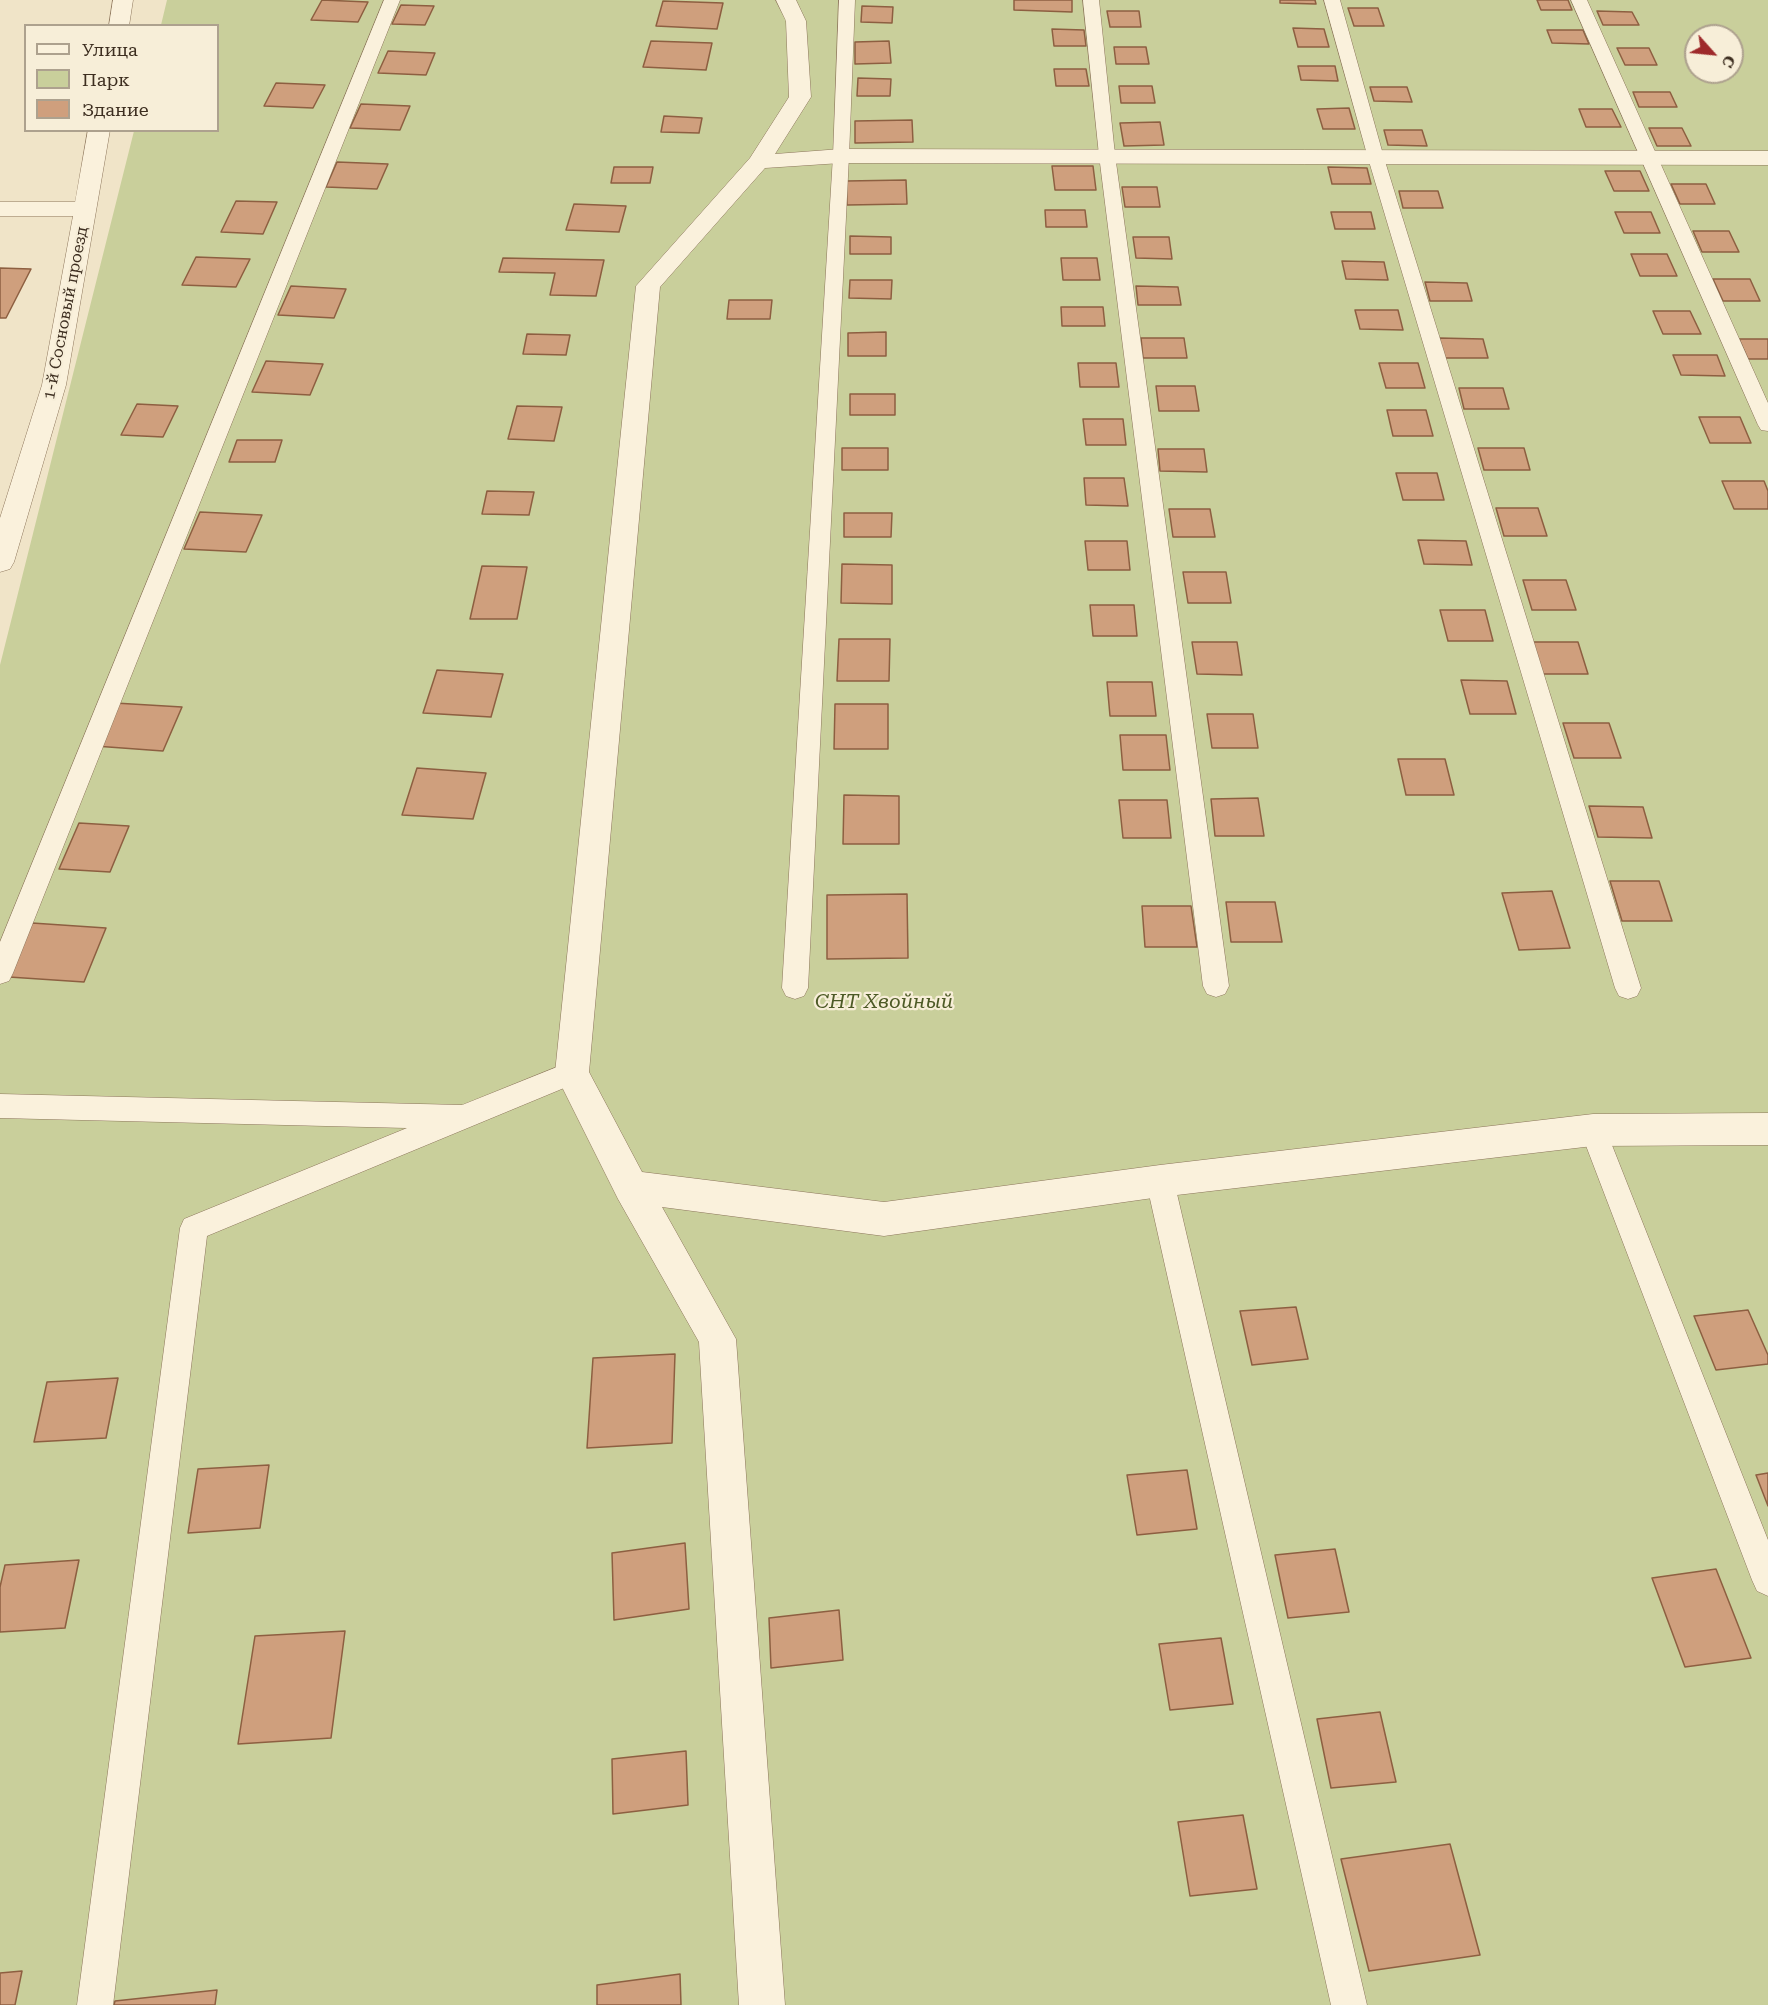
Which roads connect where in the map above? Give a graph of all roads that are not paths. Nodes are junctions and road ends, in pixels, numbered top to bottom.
1 (123, 0) edge
2 (392, 0) edge
3 (786, 0) edge
4 (847, 0) edge
5 (1092, 0) edge
6 (1332, 0) edge
7 (1579, 0) edge
8 (118, 24) edge
9 (99, 132) edge
10 (1107, 155) junction
11 (841, 156) junction
12 (1376, 158) junction
13 (1650, 158) junction
14 (1768, 158) edge
15 (759, 162) junction
16 (0, 209) edge
17 (85, 209) junction
18 (1768, 425) edge
19 (0, 562) edge
20 (0, 973) edge
21 (1215, 986) dead end
22 (795, 988) dead end
23 (1629, 988) dead end
24 (573, 1073) junction
25 (0, 1106) edge
26 (463, 1117) junction
27 (1768, 1129) edge
28 (1593, 1130) junction
29 (1160, 1181) junction
30 (631, 1187) junction
31 (1768, 1580) edge
32 (95, 2005) edge
33 (762, 2005) edge
34 (1349, 2005) edge

1 - 8 street
2 - 20 lane
3 - 15 street
4 - 11 lane
5 - 10 lane
6 - 12 lane
7 - 13 lane
9 - 17 street, 1-й Сосновый проезд
10 - 11 street
10 - 12 street
10 - 21 lane
11 - 15 street
11 - 22 lane
12 - 13 street
12 - 23 lane
13 - 14 street
13 - 18 lane
15 - 24 street
16 - 17 street
17 - 19 street, 1-й Сосновый проезд
24 - 26 lane
24 - 30 street
25 - 26 lane
26 - 32 lane
27 - 28 street
28 - 29 street
28 - 31 lane
29 - 30 street
29 - 34 lane
30 - 33 street

